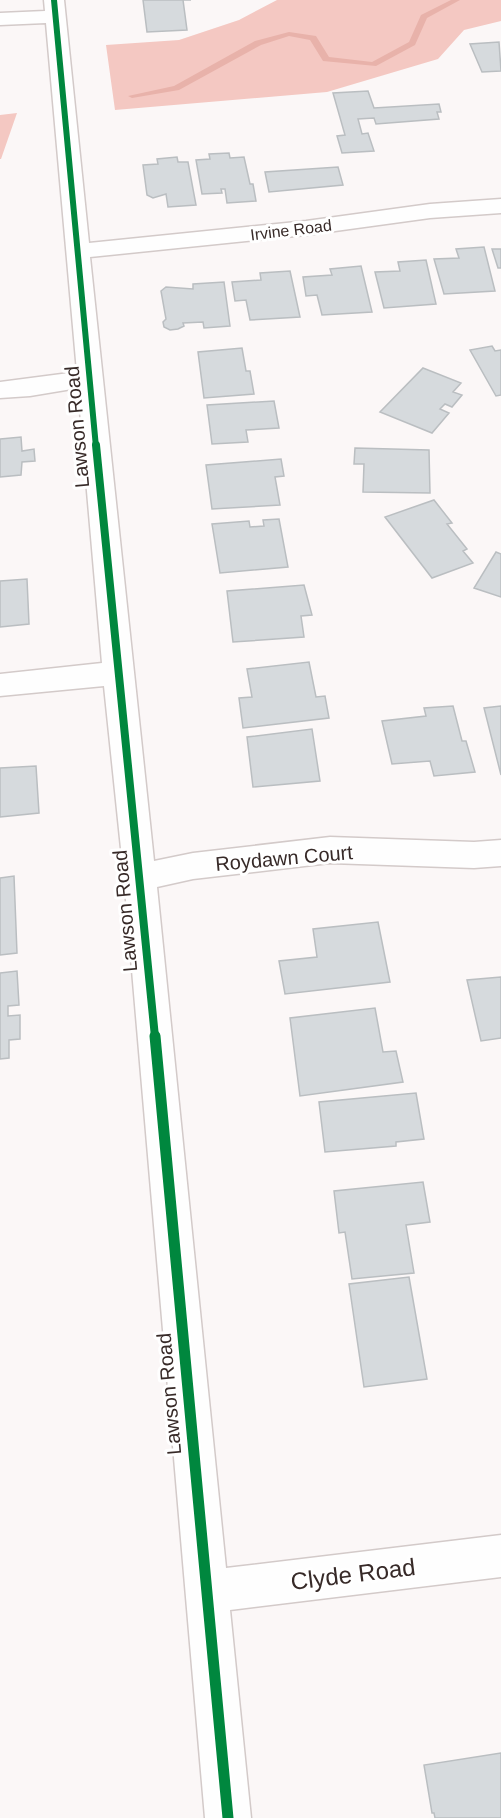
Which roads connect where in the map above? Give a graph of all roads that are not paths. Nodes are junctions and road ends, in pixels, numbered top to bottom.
1 (55, 8) edge
2 (0, 19) edge
3 (501, 206) edge
4 (80, 251) junction
5 (90, 378) junction
6 (0, 390) edge
7 (118, 674) junction
8 (0, 685) edge
9 (501, 853) edge
10 (140, 877) junction
11 (501, 1556) edge
12 (205, 1591) junction
13 (228, 1818) edge

1 - 2 street
1 - 4 street, Lawson Road
3 - 4 street, Irvine Road
4 - 5 street, Lawson Road
5 - 6 street
5 - 7 street, Lawson Road
7 - 8 street
7 - 10 street, Lawson Road
9 - 10 street, Roydawn Court
10 - 12 street, Lawson Road
11 - 12 street, Clyde Road
12 - 13 street, Lawson Road

